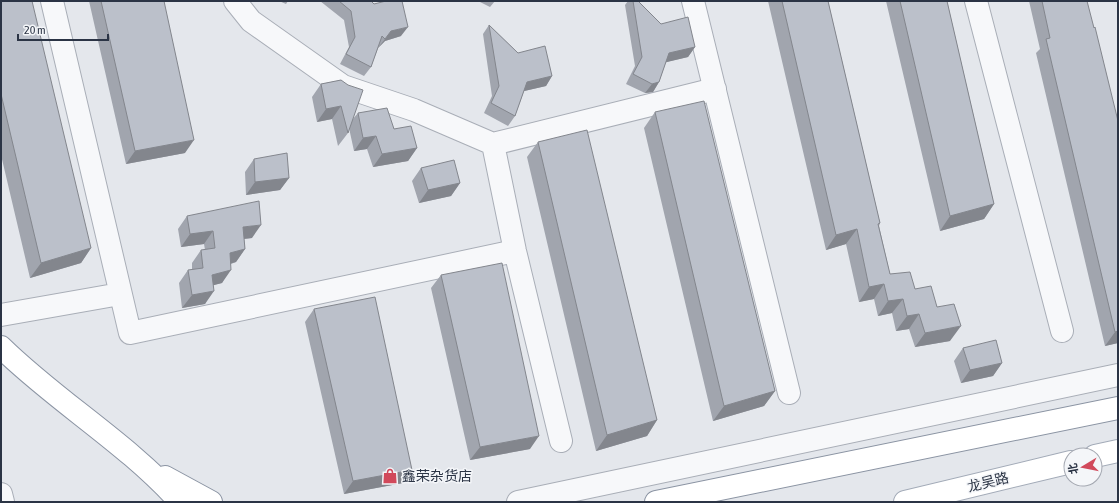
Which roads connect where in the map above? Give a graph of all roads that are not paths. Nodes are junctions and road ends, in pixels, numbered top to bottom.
1 (52, 1) edge
2 (235, 1) edge
3 (693, 1) edge
4 (976, 1) edge
5 (715, 90) junction
6 (493, 144) junction
7 (515, 250) junction
8 (120, 294) junction
9 (1, 315) edge
10 (1062, 332) dead end
11 (1, 347) edge
12 (1118, 375) edge
13 (789, 393) dead end
14 (1118, 408) edge
15 (561, 441) dead end
16 (1118, 451) edge
17 (1103, 454) edge
18 (134, 457) junction
19 (1063, 464) edge
20 (1, 494) edge
21 (4, 502) edge
22 (180, 502) edge
23 (211, 502) edge
24 (518, 502) edge
25 (656, 502) edge
26 (905, 502) edge

1 - 8 street
2 - 6 street
3 - 5 street
4 - 10 street
5 - 6 street
5 - 13 street
6 - 7 street
7 - 8 street
7 - 15 street
8 - 9 street
11 - 18 main road
12 - 24 street
14 - 25 main road
16 - 17 main road
18 - 22 main road
18 - 23 main road
19 - 26 main road, 龙吴路
20 - 21 street

